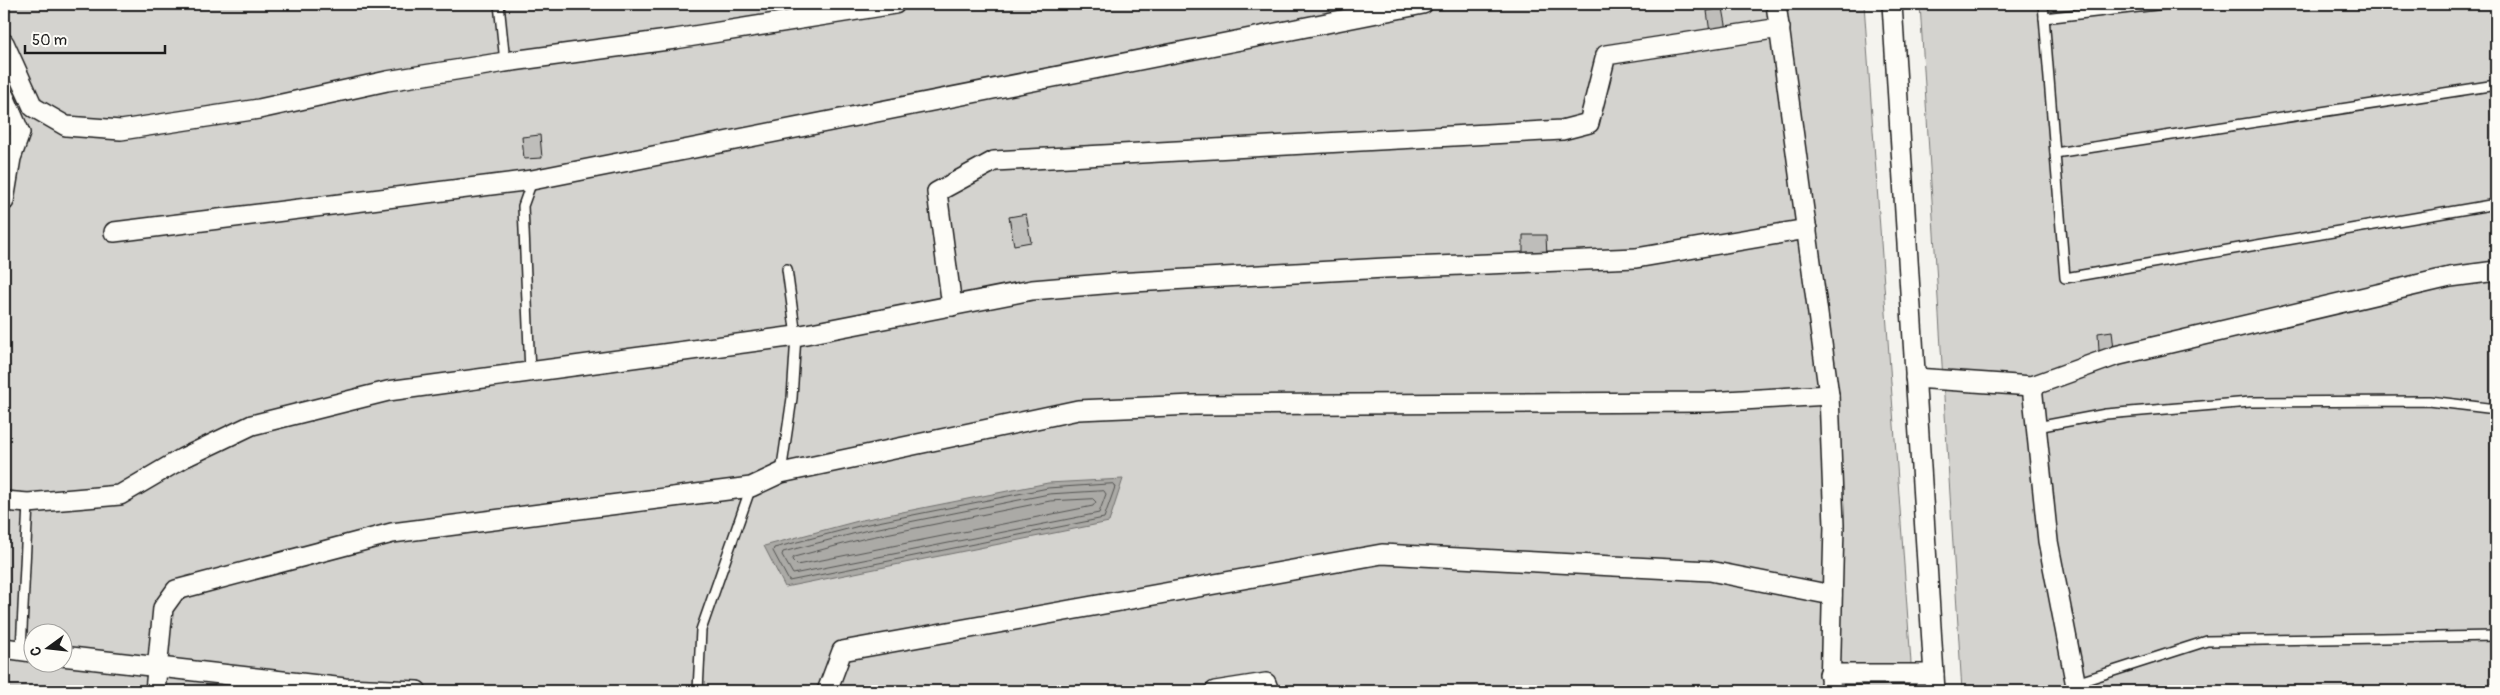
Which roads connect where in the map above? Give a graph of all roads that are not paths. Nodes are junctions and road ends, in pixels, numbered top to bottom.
1 (499, 4) edge
2 (895, 4) edge
3 (1423, 4) edge
4 (1776, 4) edge
5 (1892, 4) edge
6 (2043, 4) edge
7 (2165, 4) edge
8 (2044, 18) junction
9 (1780, 28) junction
10 (4, 43) edge
11 (505, 62) junction
12 (2496, 85) edge
13 (4, 96) edge
14 (2055, 152) junction
15 (532, 180) junction
16 (4, 201) edge
17 (2496, 204) edge
18 (1807, 229) junction
19 (114, 232) dead end
20 (787, 268) dead end
21 (2496, 271) edge
22 (952, 306) junction
23 (796, 336) junction
24 (530, 373) junction
25 (1915, 378) junction
26 (2032, 386) junction
27 (1829, 395) junction
28 (2496, 409) edge
29 (2037, 427) junction
30 (781, 472) junction
31 (751, 487) junction
32 (4, 501) edge
33 (28, 503) junction
34 (1832, 595) junction
35 (2496, 636) edge
36 (19, 650) edge
37 (72, 657) edge
38 (157, 668) junction
39 (1829, 683) edge
40 (1934, 683) edge
41 (2076, 687) edge
42 (155, 691) edge
43 (417, 691) edge
44 (698, 691) edge
45 (827, 691) edge
46 (1215, 691) edge
47 (1269, 691) edge

1 - 11 lane
2 - 11 street
3 - 15 street
4 - 9 street
5 - 25 street
6 - 8 lane
7 - 8 lane
8 - 14 lane
9 - 18 street
9 - 22 street
10 - 11 street
12 - 14 lane
13 - 16 street
14 - 17 lane
15 - 19 street
15 - 24 lane
18 - 22 street
18 - 27 street
20 - 23 lane
21 - 26 street
22 - 23 street
23 - 24 street
23 - 30 lane
24 - 33 street
25 - 26 street
25 - 40 street
26 - 29 street
27 - 30 street
27 - 34 street
28 - 29 lane
29 - 41 street
30 - 31 street
31 - 38 street
31 - 44 lane
32 - 33 street
33 - 36 lane
34 - 39 street
34 - 45 street
35 - 41 lane
37 - 38 street
38 - 42 street
38 - 43 street
39 - 40 street
46 - 47 street

